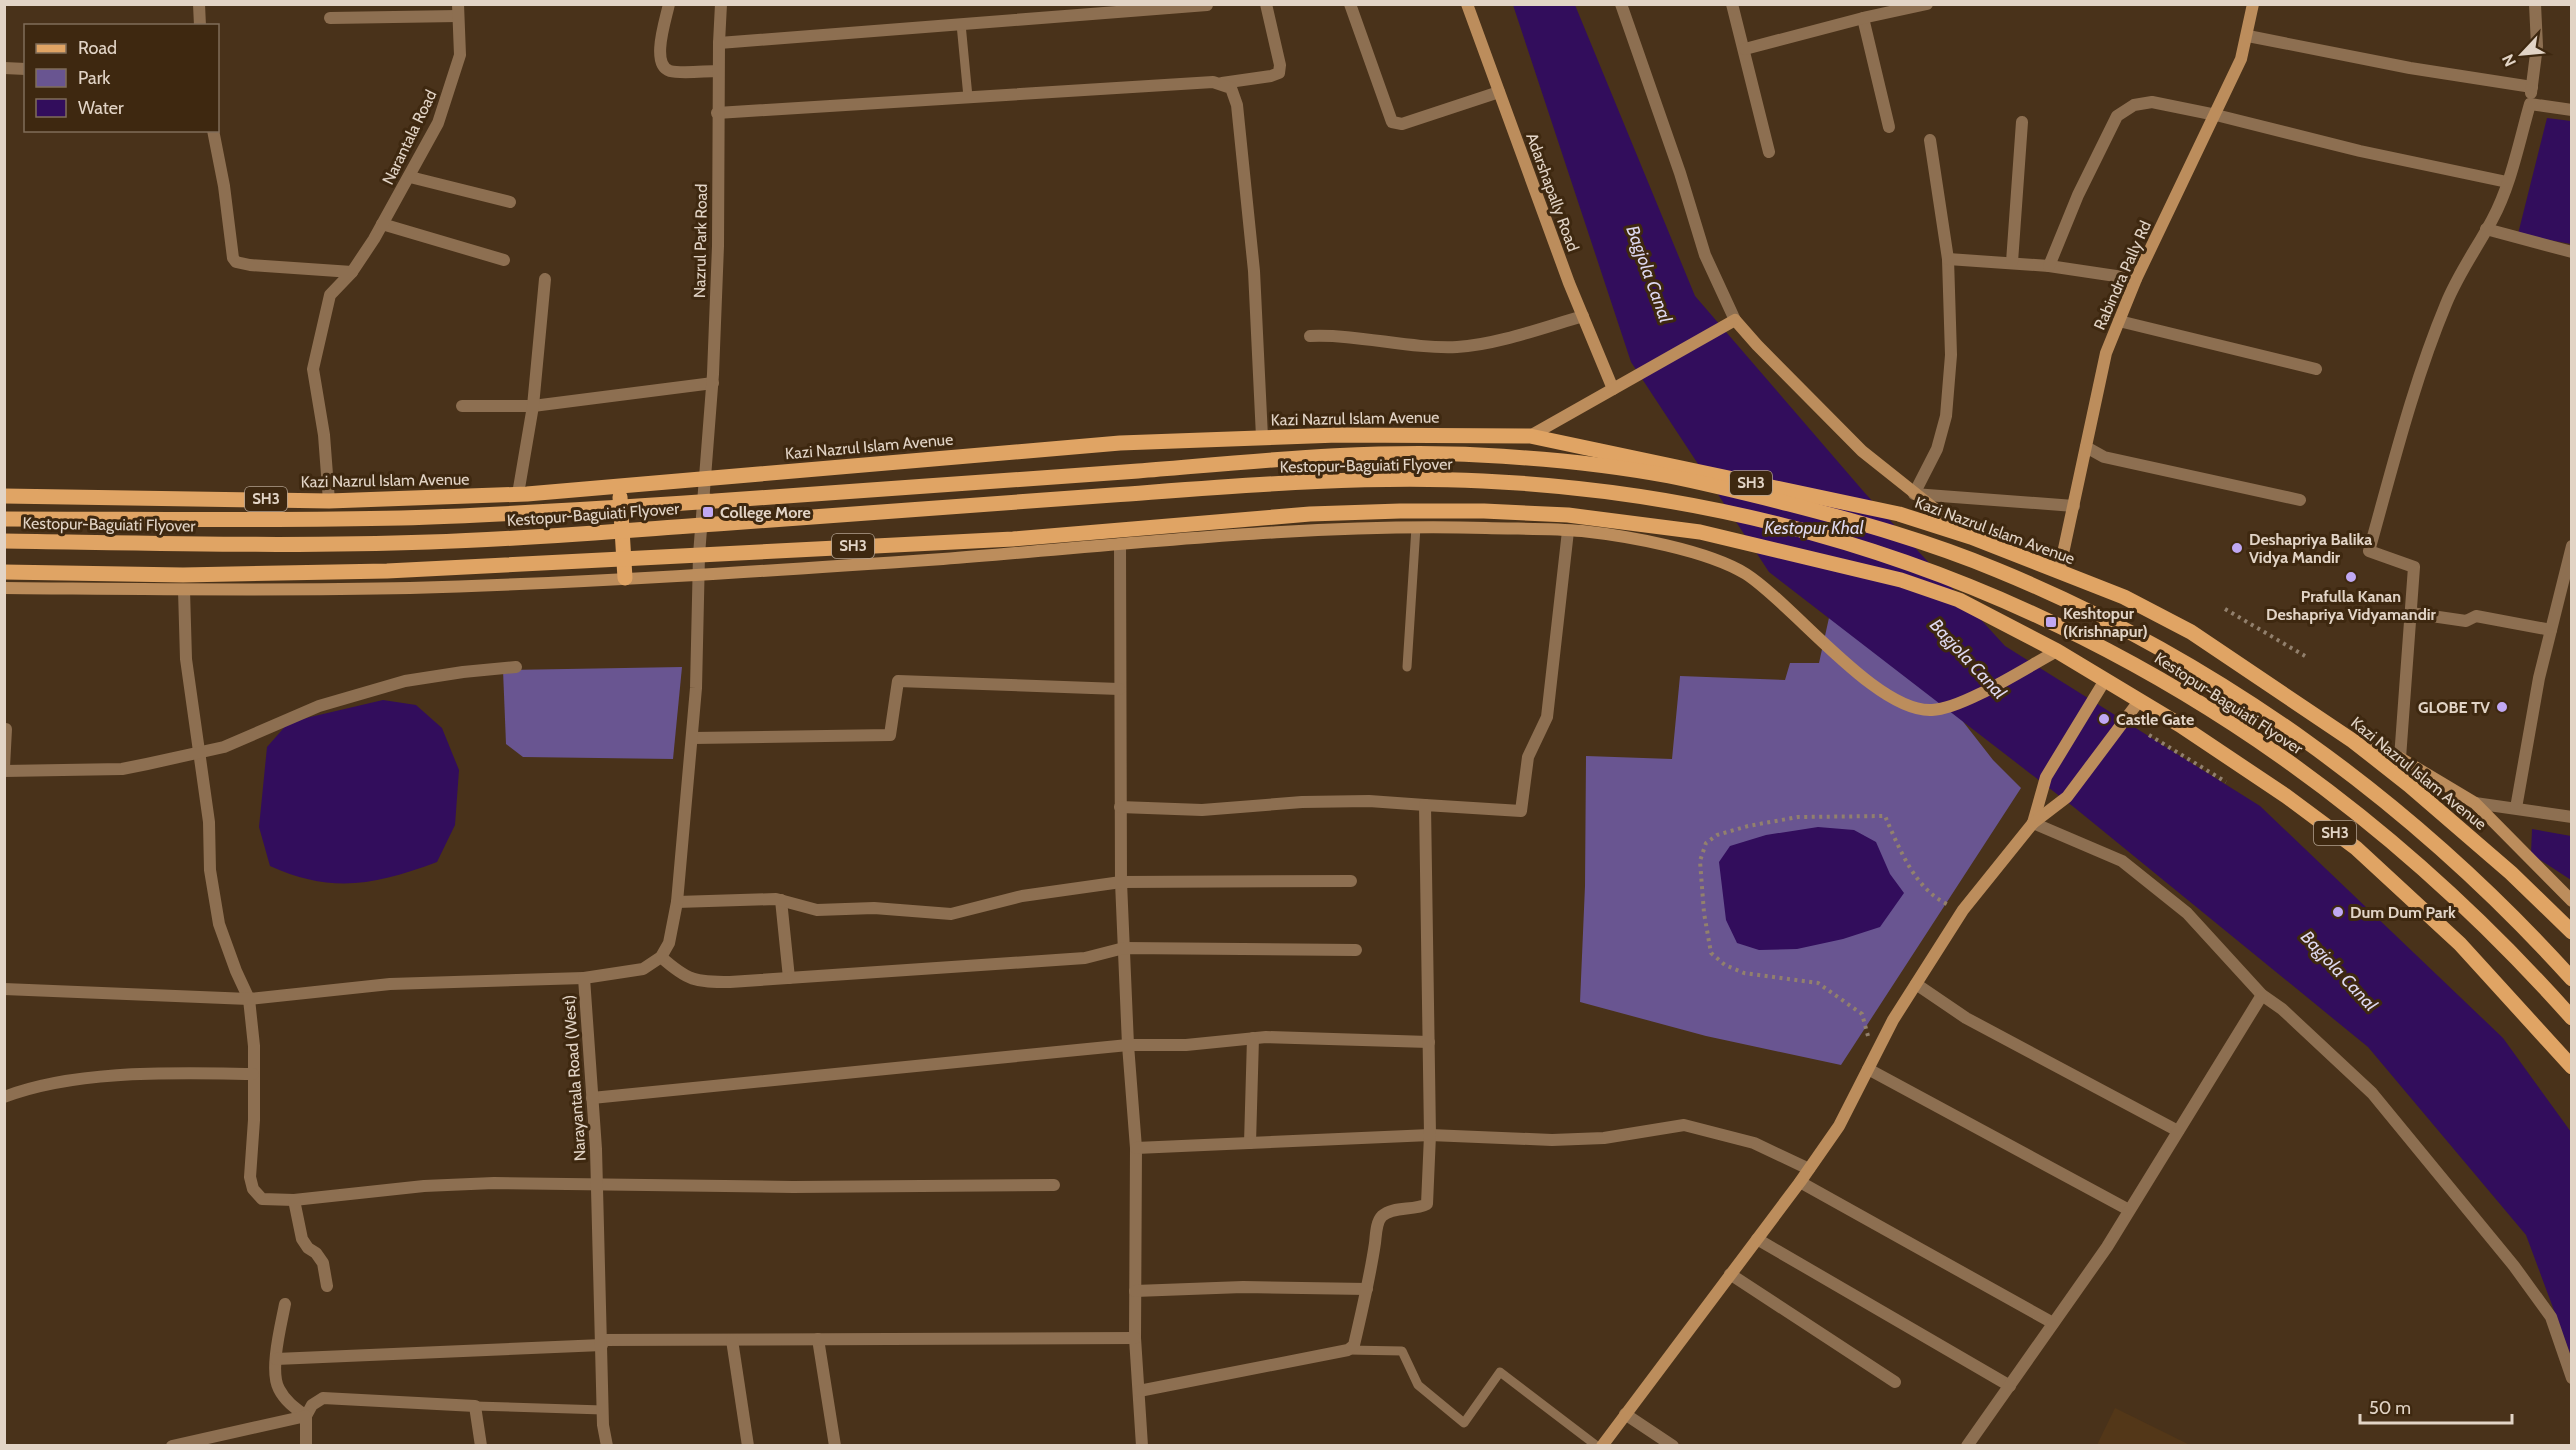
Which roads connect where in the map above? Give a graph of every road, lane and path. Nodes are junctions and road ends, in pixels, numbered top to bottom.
1 (199, 4) edge
2 (669, 4) edge
3 (721, 4) edge
4 (1266, 4) edge
5 (1350, 4) edge
6 (1467, 4) edge
7 (1621, 4) edge
8 (1732, 4) edge
9 (1927, 4) edge
10 (2253, 4) edge
11 (2535, 4) edge
12 (1207, 5) edge
13 (458, 10) edge
14 (330, 18) dead end
15 (1863, 18) junction
16 (200, 24) edge
17 (961, 24) junction
18 (2248, 36) junction
19 (718, 43) junction
20 (1744, 49) junction
21 (4, 68) edge
22 (24, 69) edge
23 (718, 71) junction
24 (1221, 84) junction
25 (2532, 87) junction
26 (1498, 92) junction
27 (968, 97) junction
28 (2529, 104) junction
29 (2571, 110) edge
30 (717, 113) junction
31 (2216, 115) junction
32 (2022, 122) dead end
33 (1889, 127) dead end
34 (213, 132) edge
35 (1930, 140) dead end
36 (1769, 152) dead end
37 (410, 177) junction
38 (2507, 182) junction
39 (510, 202) dead end
40 (382, 224) junction
41 (2486, 229) junction
42 (2571, 252) edge
43 (1948, 259) junction
44 (504, 260) dead end
45 (2012, 262) junction
46 (2049, 266) junction
47 (352, 272) junction
48 (545, 279) dead end
49 (2136, 279) junction
50 (1583, 316) junction
51 (2119, 321) junction
52 (1731, 322) junction
53 (1310, 336) dead end
54 (2316, 369) dead end
55 (712, 383) junction
56 (1613, 389) junction
57 (462, 406) dead end
58 (533, 406) junction
59 (1530, 436) junction
60 (1262, 437) junction
61 (2086, 447) junction
62 (706, 478) junction
63 (620, 485) junction
64 (518, 494) junction
65 (1914, 494) junction
66 (4, 496) edge
67 (2300, 500) dead end
68 (329, 501) junction
69 (2074, 506) junction
70 (4, 519) edge
71 (1416, 527) junction
72 (1569, 531) junction
73 (1971, 537) junction
74 (4, 541) edge
75 (1120, 544) junction
76 (2571, 546) edge
77 (699, 555) junction
78 (624, 559) junction
79 (4, 572) edge
80 (2059, 572) junction
81 (698, 574) junction
82 (2568, 576) edge
83 (625, 578) junction
84 (4, 588) edge
85 (184, 590) junction
86 (2225, 609) dead end
87 (2411, 613) junction
88 (2551, 630) junction
89 (2056, 651) junction
90 (2305, 656) dead end
91 (1407, 667) dead end
92 (516, 668) dead end
93 (2105, 680) junction
94 (1119, 689) junction
95 (2139, 701) junction
96 (4, 729) edge
97 (2149, 735) dead end
98 (693, 738) junction
99 (2353, 741) junction
100 (200, 753) junction
101 (2400, 758) junction
102 (4, 769) edge
103 (2226, 782) dead end
104 (2475, 803) junction
105 (1425, 805) junction
106 (1120, 807) junction
107 (2516, 808) junction
108 (2571, 817) edge
109 (2033, 823) junction
110 (1351, 881) dead end
111 (1121, 882) junction
112 (781, 900) junction
113 (2571, 901) edge
114 (677, 902) junction
115 (1963, 910) junction
116 (2571, 932) edge
117 (1124, 948) junction
118 (1356, 950) dead end
119 (661, 957) junction
120 (584, 978) junction
121 (789, 978) junction
122 (2571, 979) edge
123 (1916, 984) junction
124 (4, 988) edge
125 (2262, 995) junction
126 (249, 999) junction
127 (2571, 1018) edge
128 (1253, 1038) junction
129 (1429, 1042) junction
130 (1128, 1045) junction
131 (1874, 1057) junction
132 (2571, 1067) edge
133 (1868, 1069) junction
134 (253, 1074) junction
135 (4, 1097) edge
136 (592, 1098) junction
137 (2178, 1131) junction
138 (1430, 1135) junction
139 (1250, 1143) junction
140 (1136, 1148) junction
141 (1809, 1169) junction
142 (1800, 1182) junction
143 (597, 1184) junction
144 (1054, 1185) dead end
145 (294, 1200) junction
146 (2129, 1210) junction
147 (1757, 1239) junction
148 (1730, 1274) junction
149 (327, 1286) dead end
150 (1367, 1289) junction
151 (1135, 1291) junction
152 (285, 1304) dead end
153 (2053, 1323) junction
154 (1135, 1338) junction
155 (819, 1339) junction
156 (732, 1340) junction
157 (601, 1343) junction
158 (1348, 1350) junction
159 (276, 1359) junction
160 (2571, 1378) edge
161 (1895, 1382) dead end
162 (2010, 1386) junction
163 (1139, 1391) junction
164 (475, 1406) junction
165 (603, 1410) junction
166 (1625, 1414) junction
167 (306, 1416) junction
168 (172, 1446) edge
169 (306, 1446) edge
170 (481, 1446) edge
171 (608, 1446) edge
172 (748, 1446) edge
173 (835, 1446) edge
174 (1142, 1446) edge
175 (1600, 1446) edge
176 (1672, 1446) edge
177 (1967, 1446) edge

1 - 16 street
2 - 23 street
3 - 19 street, Nazrul Park Road
4 - 24 street
5 - 26 street
6 - 26 street, Adarshapally Road
7 - 52 street
8 - 20 street
9 - 15 street
10 - 18 street, Rabindra Pally Rd
11 - 25 street
12 - 17 street
13 - 14 street
13 - 37 street, Narantala Road
15 - 20 street
15 - 33 street
17 - 19 street
17 - 27 lane
18 - 25 street
18 - 31 street, Rabindra Pally Rd
19 - 23 street, Nazrul Park Road
20 - 36 street
21 - 22 street
23 - 30 street, Nazrul Park Road
24 - 27 street
24 - 60 street
25 - 28 street
26 - 50 street, Adarshapally Road
27 - 30 street
28 - 29 street
28 - 38 street
30 - 55 street, Nazrul Park Road
31 - 38 street
31 - 46 street
31 - 49 street, Rabindra Pally Rd
32 - 45 street
34 - 47 street
35 - 43 street
37 - 39 street
37 - 40 street, Narantala Road
38 - 41 street
40 - 44 street
40 - 47 street, Narantala Road
41 - 42 street
41 - 87 street
43 - 45 street
43 - 65 street
45 - 46 street
46 - 49 street
47 - 68 street, Narantala Road
48 - 58 street
49 - 51 street, Rabindra Pally Rd
50 - 53 street
50 - 56 street, Adarshapally Road
51 - 54 street
51 - 61 street, Rabindra Pally Rd
52 - 56 street
52 - 65 street
55 - 58 street
55 - 62 street, Nazrul Park Road
56 - 59 street
57 - 58 street
58 - 64 street
59 - 60 main road, Kazi Nazrul Islam Avenue / SH3
59 - 73 main road, Kazi Nazrul Islam Avenue / SH3
60 - 62 main road, Kazi Nazrul Islam Avenue / SH3
61 - 67 street
61 - 69 street, Rabindra Pally Rd
62 - 63 main road, Kazi Nazrul Islam Avenue / SH3
62 - 77 street, Nazrul Park Road
63 - 64 main road, Kazi Nazrul Islam Avenue / SH3
63 - 78 main road
64 - 68 main road, Kazi Nazrul Islam Avenue / SH3
65 - 69 street
65 - 73 street
66 - 68 main road, Kazi Nazrul Islam Avenue / SH3
69 - 80 street, Rabindra Pally Rd
70 - 122 main road, Kestopur-Baguiati Flyover
71 - 72 street
71 - 75 street
71 - 91 lane
72 - 89 street
72 - 105 street
73 - 80 main road, Kazi Nazrul Islam Avenue / SH3
74 - 127 main road, Kestopur-Baguiati Flyover
75 - 81 street
75 - 94 street
76 - 82 street
77 - 78 main road, SH3
77 - 81 street
77 - 89 main road, SH3
78 - 79 main road, SH3
78 - 83 main road
80 - 99 main road, Kazi Nazrul Islam Avenue / SH3
81 - 83 street
81 - 98 street
82 - 88 street
83 - 85 street
84 - 85 street
85 - 100 street
86 - 90 path
87 - 88 street
87 - 101 street
88 - 107 street
89 - 93 main road, SH3
92 - 100 street
93 - 95 main road, SH3
93 - 109 street
94 - 98 street
94 - 106 street
95 - 109 street
95 - 132 main road, SH3
96 - 102 street
97 - 103 path
98 - 114 street
99 - 101 street
99 - 116 main road, Kazi Nazrul Islam Avenue / SH3
100 - 102 street
100 - 126 street
101 - 104 street
104 - 107 street
104 - 113 street
105 - 106 street
105 - 129 street
106 - 111 street
107 - 108 street
109 - 115 street
109 - 125 street
110 - 111 street
111 - 112 street
111 - 117 street
112 - 114 street
112 - 121 street
114 - 119 street
115 - 123 street
115 - 131 path
117 - 118 street
117 - 121 street
117 - 130 street
119 - 120 street, Narayantala Road (West)
119 - 121 street
120 - 126 street
120 - 136 street, Narayantala Road (West)
123 - 131 street
123 - 137 street
124 - 126 street
125 - 137 street
125 - 160 street
126 - 134 street
128 - 129 street
128 - 130 street
128 - 139 street
129 - 138 street
130 - 136 street
130 - 140 street
131 - 133 street
133 - 141 street
133 - 146 street
134 - 135 street
134 - 145 street
136 - 143 street, Narayantala Road (West)
137 - 146 street
138 - 139 street
138 - 141 street
138 - 150 street
139 - 140 street
140 - 151 street
141 - 142 street
142 - 147 street
142 - 153 street
143 - 144 street
143 - 145 street
143 - 157 street, Narayantala Road (West)
145 - 149 street
146 - 153 street
147 - 148 street
147 - 162 street
148 - 161 street
148 - 166 street
150 - 151 street
150 - 158 street
151 - 154 street
152 - 159 street
153 - 162 street
154 - 155 street
154 - 163 street
155 - 156 street
155 - 173 street
156 - 157 street
156 - 172 street
157 - 159 street
157 - 165 street, Narayantala Road (West)
158 - 163 street
158 - 175 lane
159 - 167 street
162 - 177 street
163 - 174 street
164 - 165 lane
164 - 167 street
164 - 170 street
165 - 171 street, Narayantala Road (West)
166 - 175 street
166 - 176 street
167 - 168 street
167 - 169 street

